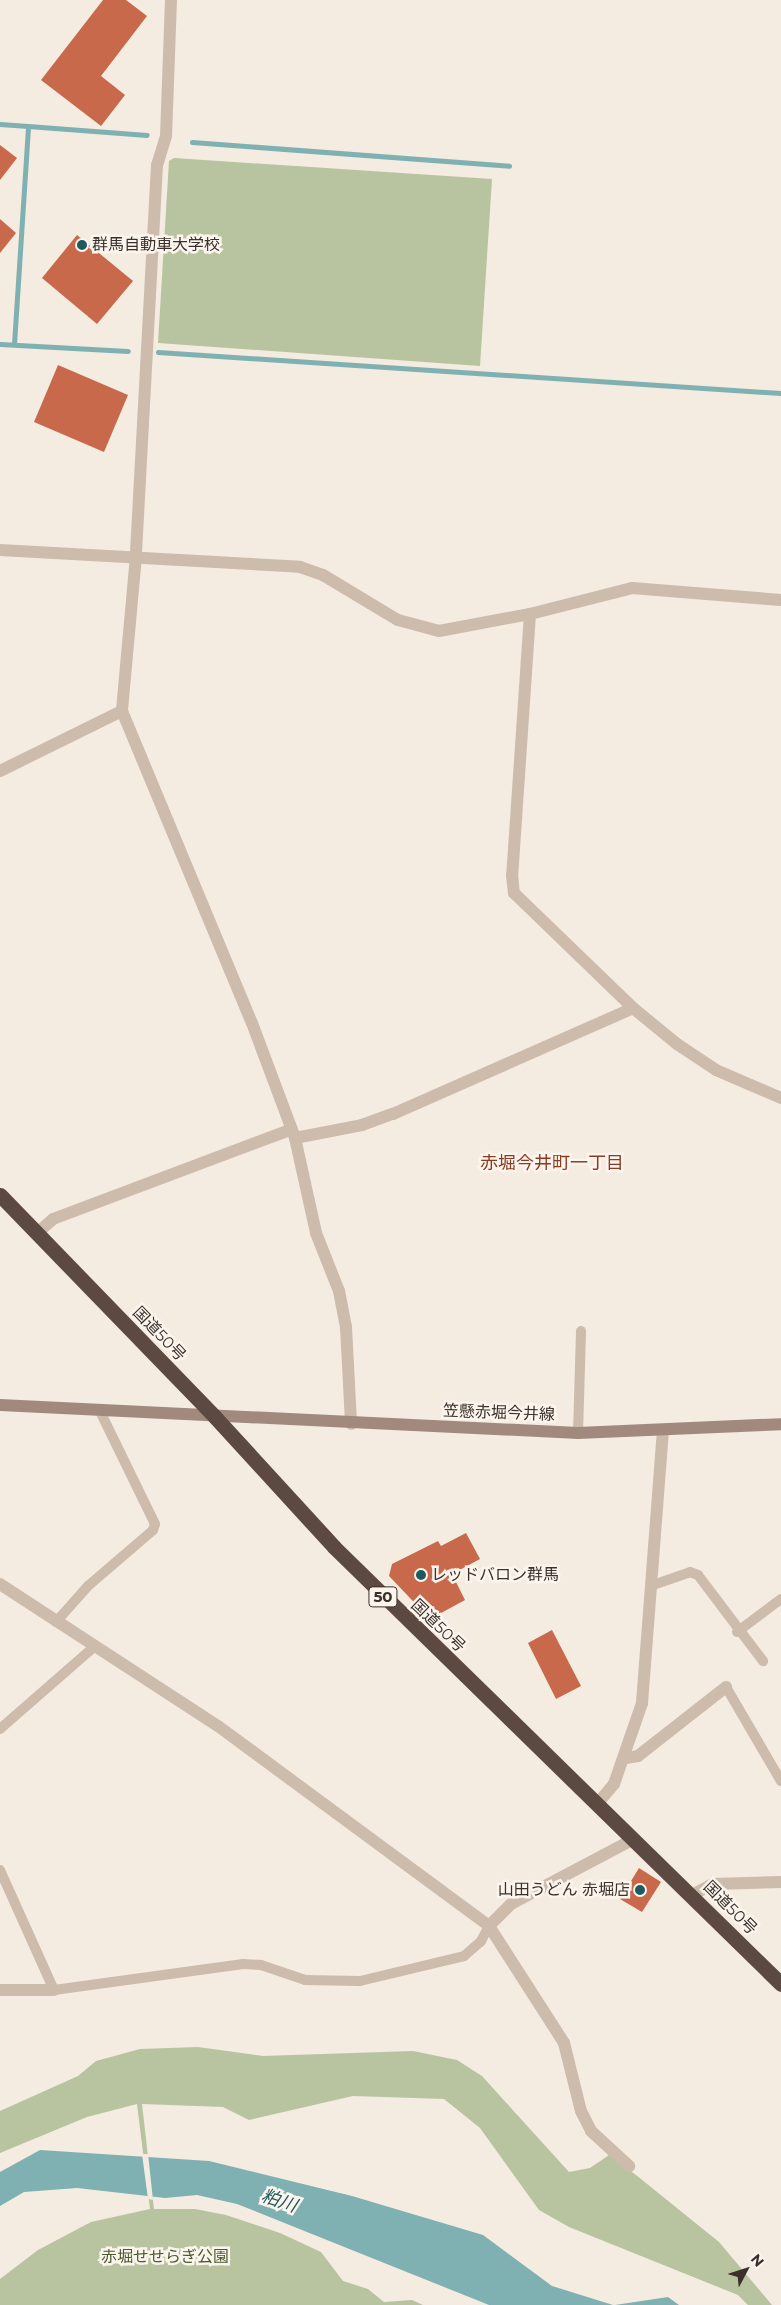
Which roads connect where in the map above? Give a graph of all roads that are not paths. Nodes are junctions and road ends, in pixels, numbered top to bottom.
1 (172, 0) edge
2 (0, 550) edge
3 (136, 556) junction
4 (781, 600) edge
5 (530, 614) junction
6 (122, 711) junction
7 (0, 771) edge
8 (633, 1008) junction
9 (781, 1098) edge
10 (293, 1134) junction
11 (0, 1195) edge
12 (37, 1233) junction
13 (581, 1331) dead end
14 (0, 1405) edge
15 (100, 1411) junction
16 (215, 1416) junction
17 (352, 1424) junction
18 (781, 1424) edge
19 (662, 1431) junction
20 (578, 1433) junction
21 (653, 1585) junction
22 (1, 1587) edge
23 (781, 1599) edge
24 (56, 1622) junction
25 (737, 1632) junction
26 (94, 1647) junction
27 (763, 1661) dead end
28 (726, 1687) joint
29 (0, 1729) edge
30 (626, 1758) junction
31 (781, 1781) edge
32 (598, 1803) junction
33 (634, 1838) junction
34 (0, 1870) edge
35 (781, 1882) edge
36 (692, 1895) junction
37 (489, 1926) junction
38 (781, 1984) edge
39 (0, 1990) edge
40 (54, 1990) junction
41 (629, 2166) dead end

1 - 3 street
2 - 3 street
3 - 5 street
3 - 6 street
4 - 5 street
5 - 8 street
6 - 7 street
6 - 10 street
8 - 9 street
8 - 10 street
10 - 12 street
10 - 17 street
11 - 12 highway, 国道50号 / 50
12 - 16 highway, 国道50号 / 50
13 - 20 lane
14 - 15 main road, 笠懸赤堀今井線
15 - 16 main road, 笠懸赤堀今井線
15 - 24 lane
16 - 17 main road, 笠懸赤堀今井線
16 - 32 highway, 国道50号 / 50
17 - 20 main road, 笠懸赤堀今井線
18 - 19 main road, 笠懸赤堀今井線
19 - 20 main road, 笠懸赤堀今井線
19 - 21 street
21 - 25 lane
21 - 30 street
22 - 24 street
23 - 25 lane
24 - 26 street
25 - 27 lane
26 - 29 lane
26 - 37 street
28 - 30 street
28 - 31 lane
30 - 32 street
32 - 33 highway, 国道50号 / 50
33 - 36 highway, 国道50号 / 50
33 - 37 street
34 - 40 lane
35 - 36 street
36 - 38 highway, 国道50号 / 50
37 - 40 lane
37 - 41 street
39 - 40 street

